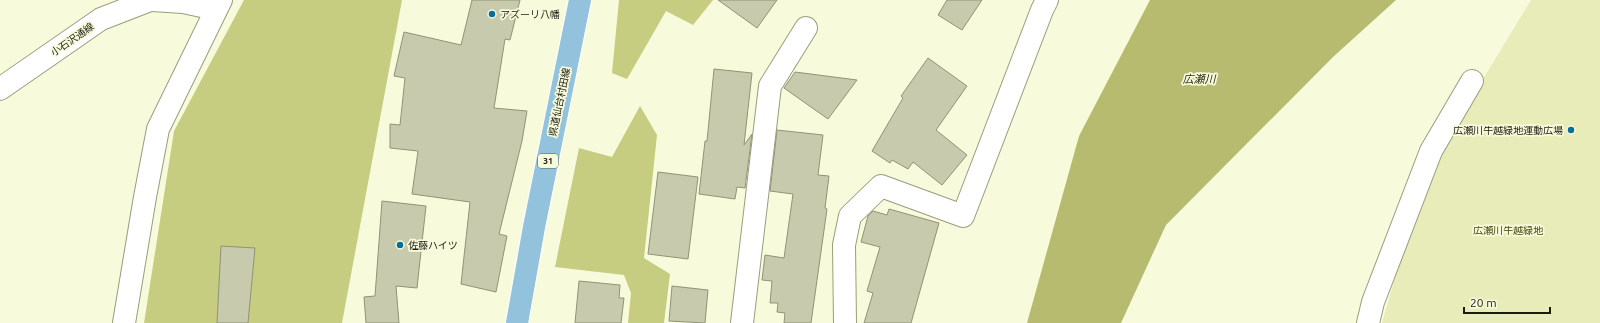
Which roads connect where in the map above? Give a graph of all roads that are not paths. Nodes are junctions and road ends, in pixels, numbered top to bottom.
1 (151, 0) edge
2 (580, 0) edge
3 (1047, 0) edge
4 (219, 5) edge
5 (806, 28) dead end
6 (1472, 81) dead end
7 (0, 89) edge
8 (124, 323) edge
9 (517, 323) edge
10 (742, 323) edge
11 (845, 323) edge
12 (1368, 323) edge

1 - 4 street, 小石沢通線
1 - 7 street, 小石沢通線
2 - 9 main road, 県道仙台村田線 / 31
3 - 11 street
4 - 8 street
5 - 10 street
6 - 12 street

